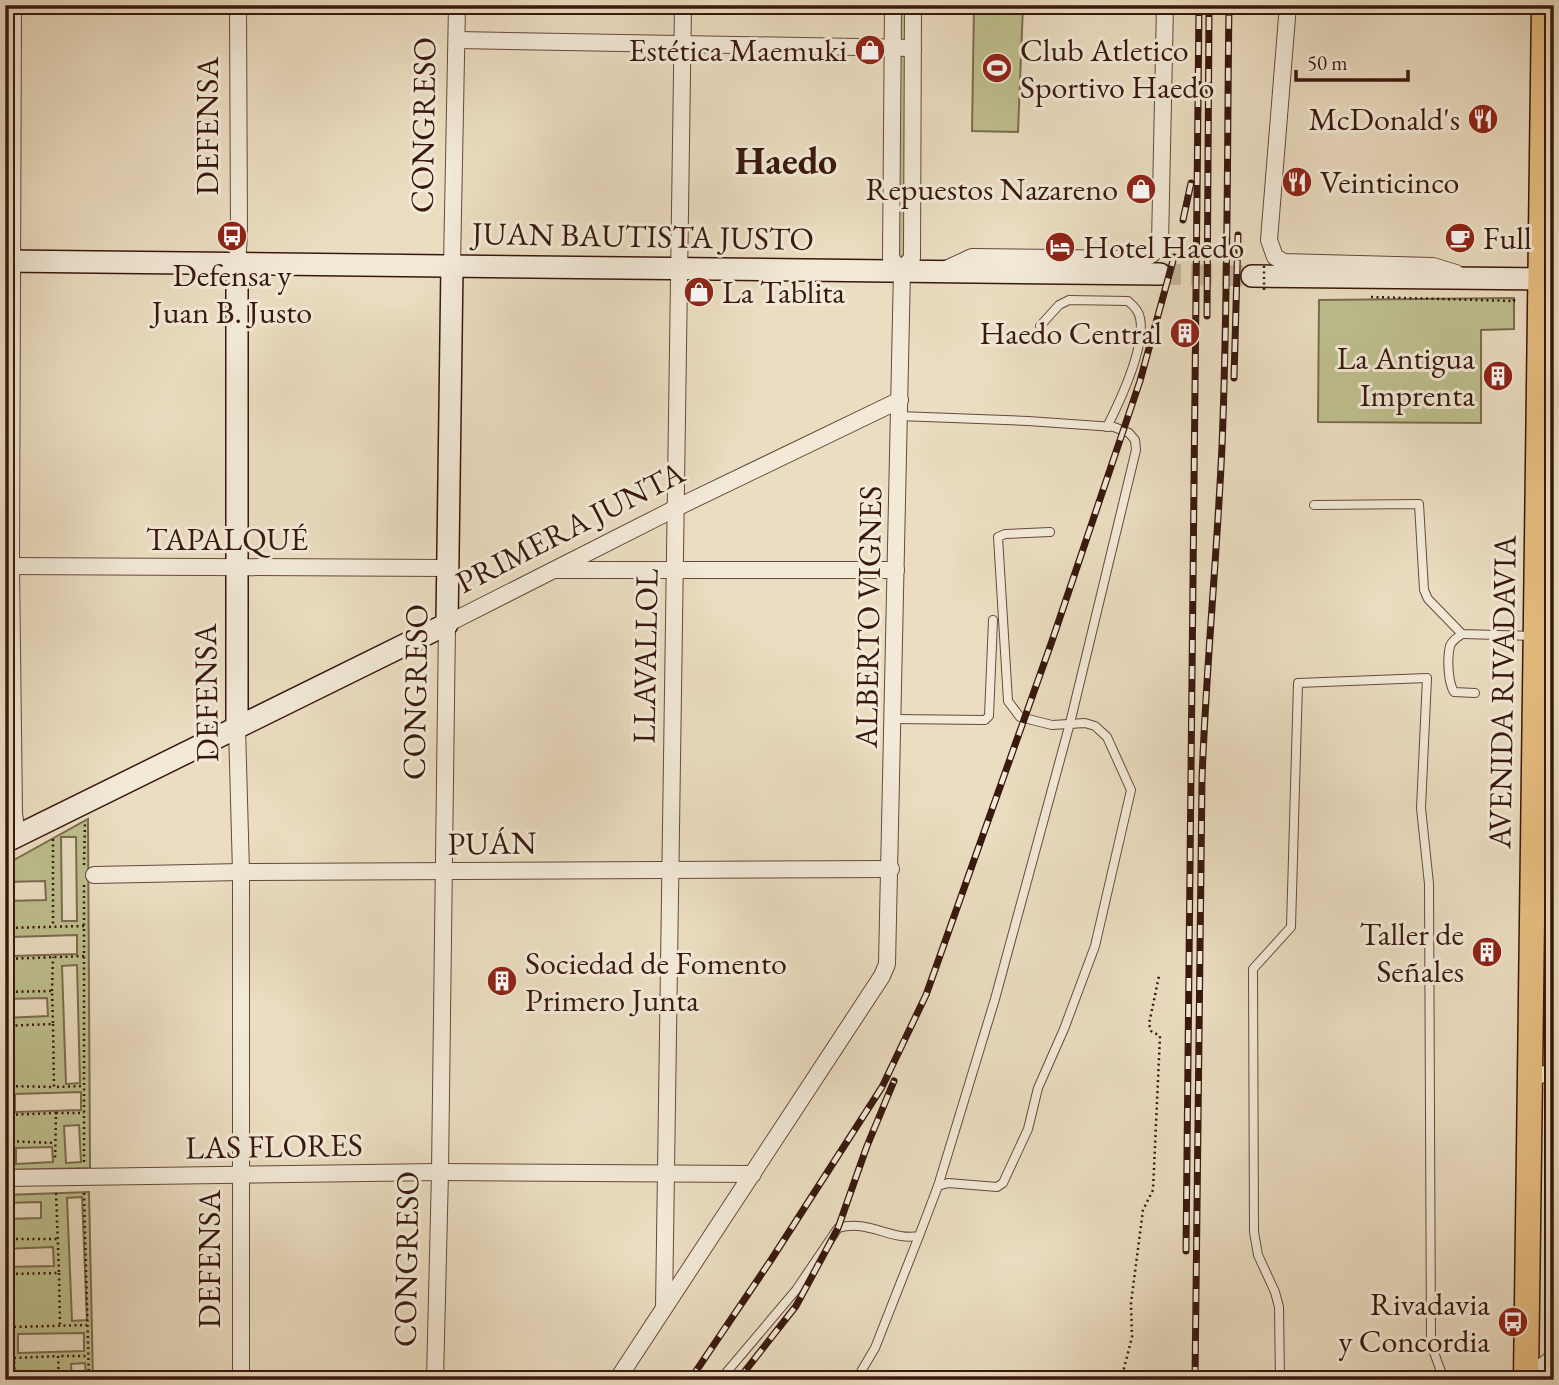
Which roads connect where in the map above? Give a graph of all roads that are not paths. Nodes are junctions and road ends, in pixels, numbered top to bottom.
1 (13, 5) edge
2 (238, 5) edge
3 (457, 5) edge
4 (683, 5) edge
5 (893, 5) edge
6 (913, 5) edge
7 (1165, 5) edge
8 (1287, 5) edge
9 (1544, 5) edge
10 (457, 40) junction
11 (682, 43) junction
12 (892, 48) junction
13 (913, 48) junction
14 (1549, 128) edge
15 (9, 261) edge
16 (237, 265) junction
17 (1155, 265) junction
18 (452, 266) junction
19 (678, 268) junction
20 (902, 270) junction
21 (944, 270) junction
22 (1264, 272) junction
23 (1472, 278) junction
24 (1547, 279) edge
25 (1040, 327) dead end
26 (900, 408) junction
27 (1107, 427) junction
28 (1314, 505) dead end
29 (676, 508) junction
30 (1050, 532) dead end
31 (8, 566) edge
32 (236, 567) junction
33 (448, 568) junction
34 (554, 570) junction
35 (675, 570) junction
36 (896, 570) junction
37 (993, 620) dead end
38 (447, 624) junction
39 (1462, 634) junction
40 (1536, 636) junction
41 (1475, 693) dead end
42 (894, 719) junction
43 (1070, 723) junction
44 (237, 727) junction
45 (1545, 738) edge
46 (11, 839) edge
47 (669, 869) junction
48 (891, 869) junction
49 (241, 872) junction
50 (443, 872) junction
51 (94, 875) dead end
52 (1554, 1073) edge
53 (1529, 1076) junction
54 (440, 1172) junction
55 (666, 1173) junction
56 (241, 1174) junction
57 (753, 1174) junction
58 (6, 1178) edge
59 (938, 1186) junction
60 (919, 1236) junction
61 (664, 1308) junction
62 (1554, 1357) edge
63 (1527, 1379) edge
64 (241, 1380) edge
65 (435, 1380) edge
66 (617, 1380) edge
67 (720, 1380) edge
68 (856, 1380) edge
69 (1280, 1380) edge
70 (1444, 1380) edge

1 - 15 street
2 - 16 street, DEFENSA
3 - 10 street, CONGRESO
4 - 11 street, LLAVALLOL
5 - 12 street, ALBERTO VIGNES
6 - 13 street, ALBERTO VIGNES
7 - 17 street
8 - 22 street
9 - 14 main road, AVENIDA RIVADAVIA
10 - 11 street
10 - 18 street, CONGRESO
11 - 12 street
11 - 19 street, LLAVALLOL
12 - 13 street
12 - 20 street, ALBERTO VIGNES
13 - 20 street, ALBERTO VIGNES
14 - 24 main road, AVENIDA RIVADAVIA
15 - 16 street, JUAN BAUTISTA JUSTO
15 - 31 street
16 - 18 street, JUAN BAUTISTA JUSTO
16 - 32 street, DEFENSA
17 - 21 street, JUAN BAUTISTA JUSTO
17 - 21 street, JUAN BAUTISTA JUSTO
18 - 19 street, JUAN BAUTISTA JUSTO
18 - 33 street, CONGRESO
19 - 20 street, JUAN BAUTISTA JUSTO
19 - 29 street, LLAVALLOL
20 - 21 street, JUAN BAUTISTA JUSTO
20 - 26 street, ALBERTO VIGNES
22 - 23 street
22 - 23 street
23 - 24 street
24 - 40 main road, AVENIDA RIVADAVIA
25 - 27 lane
26 - 27 lane
26 - 29 street, PRIMERA JUNTA
26 - 36 street, ALBERTO VIGNES
27 - 43 lane
28 - 39 lane
29 - 34 street, PRIMERA JUNTA
29 - 35 street, LLAVALLOL
30 - 43 lane
31 - 32 street, TAPALQUÉ
31 - 46 street
32 - 33 street, TAPALQUÉ
32 - 44 street, DEFENSA
33 - 38 street, CONGRESO
34 - 35 street
34 - 38 street, PRIMERA JUNTA
35 - 36 street
35 - 47 street, LLAVALLOL
36 - 42 street, ALBERTO VIGNES
37 - 42 lane
38 - 44 street, PRIMERA JUNTA
38 - 50 street, CONGRESO
39 - 40 lane
39 - 41 lane
40 - 45 main road, AVENIDA RIVADAVIA
42 - 48 street, ALBERTO VIGNES
43 - 59 lane
43 - 59 lane
44 - 46 street, PRIMERA JUNTA
44 - 49 street, DEFENSA
45 - 53 main road, AVENIDA RIVADAVIA
47 - 48 street, PUÁN
47 - 50 street, PUÁN
47 - 55 street, LLAVALLOL
48 - 57 street, ALBERTO VIGNES
49 - 50 street, PUÁN
49 - 51 street, PUÁN
49 - 56 street, DEFENSA
50 - 54 street, CONGRESO
52 - 53 street
53 - 63 main road, AVENIDA RIVADAVIA
54 - 55 street, LAS FLORES
54 - 56 street, LAS FLORES
54 - 65 street, CONGRESO
55 - 57 street, LAS FLORES
55 - 61 street, LLAVALLOL
56 - 58 street, LAS FLORES
56 - 64 street, DEFENSA
57 - 61 street
59 - 60 lane
60 - 67 lane
60 - 68 lane
61 - 66 street
62 - 63 street
69 - 70 lane

